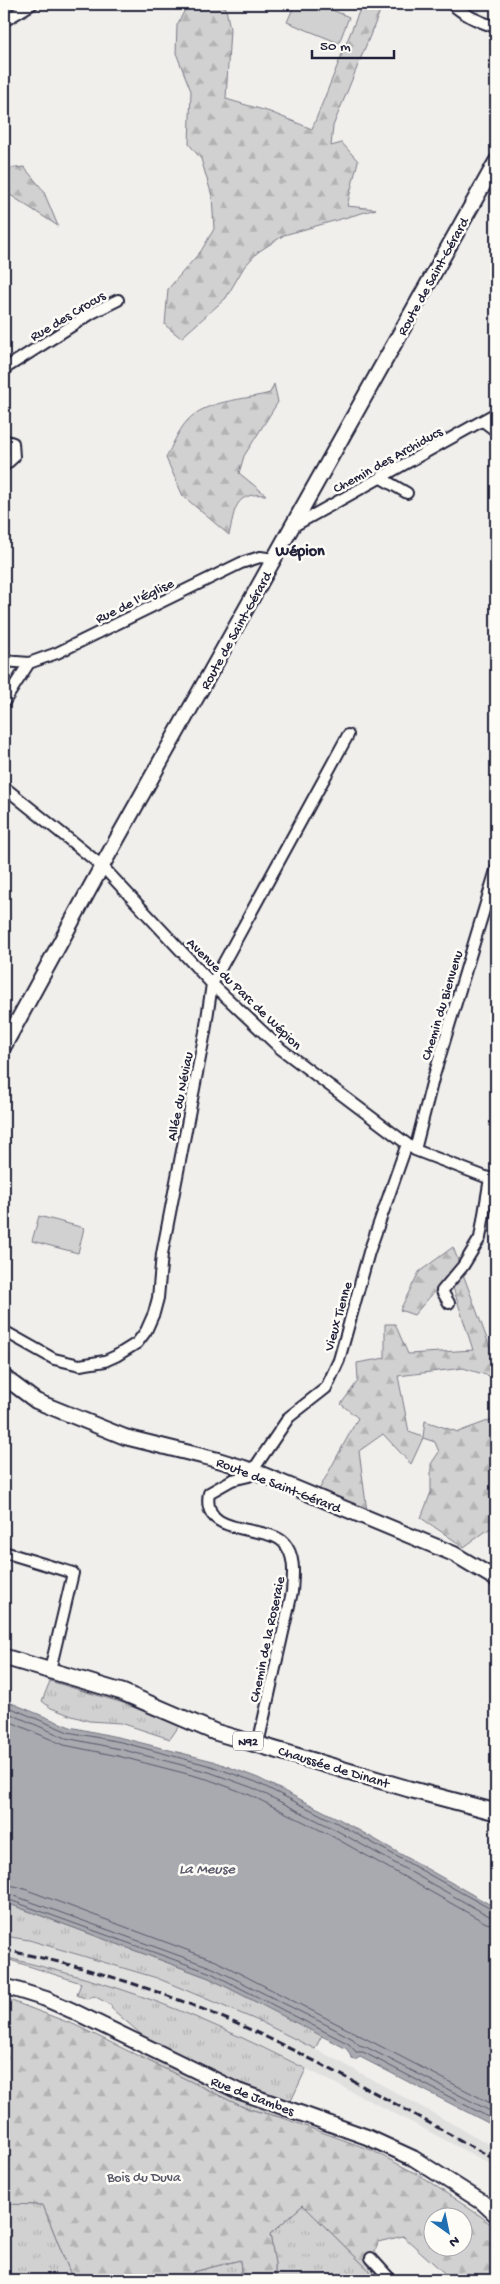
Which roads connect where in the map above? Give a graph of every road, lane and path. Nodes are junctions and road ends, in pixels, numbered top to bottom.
1 (32, 4) edge
2 (452, 4) edge
3 (4, 21) edge
4 (496, 27) edge
5 (496, 162) edge
6 (118, 300) dead end
7 (4, 369) edge
8 (496, 413) edge
9 (483, 421) junction
10 (496, 431) edge
11 (4, 440) edge
12 (4, 466) edge
13 (381, 478) junction
14 (407, 493) dead end
15 (292, 528) junction
16 (274, 559) junction
17 (4, 661) edge
18 (29, 663) junction
19 (4, 702) edge
20 (348, 735) dead end
21 (4, 787) edge
22 (102, 866) junction
23 (496, 870) edge
24 (212, 984) junction
25 (4, 1046) edge
26 (411, 1147) junction
27 (493, 1180) edge
28 (449, 1303) dead end
29 (4, 1331) edge
30 (4, 1378) edge
31 (254, 1471) junction
32 (4, 1552) edge
33 (496, 1579) edge
34 (4, 1657) edge
35 (50, 1670) junction
36 (258, 1744) junction
37 (496, 1812) edge
38 (4, 1986) edge
39 (496, 2215) edge
40 (371, 2258) dead end
41 (391, 2280) edge

1 - 3 street
2 - 4 street
5 - 15 main road, Route de Saint-Gérard
6 - 7 street, Rue des Crocus
8 - 9 street, Chemin des Archiducs
9 - 10 street
9 - 13 street, Chemin des Archiducs
11 - 12 street
13 - 14 street
13 - 15 street, Chemin des Archiducs
15 - 16 main road, Route de Saint-Gérard
16 - 18 street, Rue de l'Église
16 - 22 main road, Route de Saint-Gérard
17 - 18 street, Rue de l'Église
18 - 19 street
20 - 24 street, Allée du Néviau
21 - 22 street, Avenue du Parc de Wépion
22 - 24 street, Avenue du Parc de Wépion
22 - 25 main road, Route de Saint-Gérard
23 - 26 street, Chemin du Bienvenu
24 - 26 street, Avenue du Parc de Wépion
24 - 29 street, Allée du Néviau
26 - 27 street, Avenue du Parc de Wépion
26 - 31 street, Vieux Tienne
27 - 28 street
30 - 31 main road, Route de Saint-Gérard
31 - 33 main road, Route de Saint-Gérard
31 - 36 street, Chemin de la Roseraie
32 - 35 street
34 - 35 main road, Chaussée de Dinant / N92
35 - 36 main road, Chaussée de Dinant / N92
36 - 37 main road, Chaussée de Dinant / N92
38 - 39 main road, Rue de Jambes
40 - 41 street

